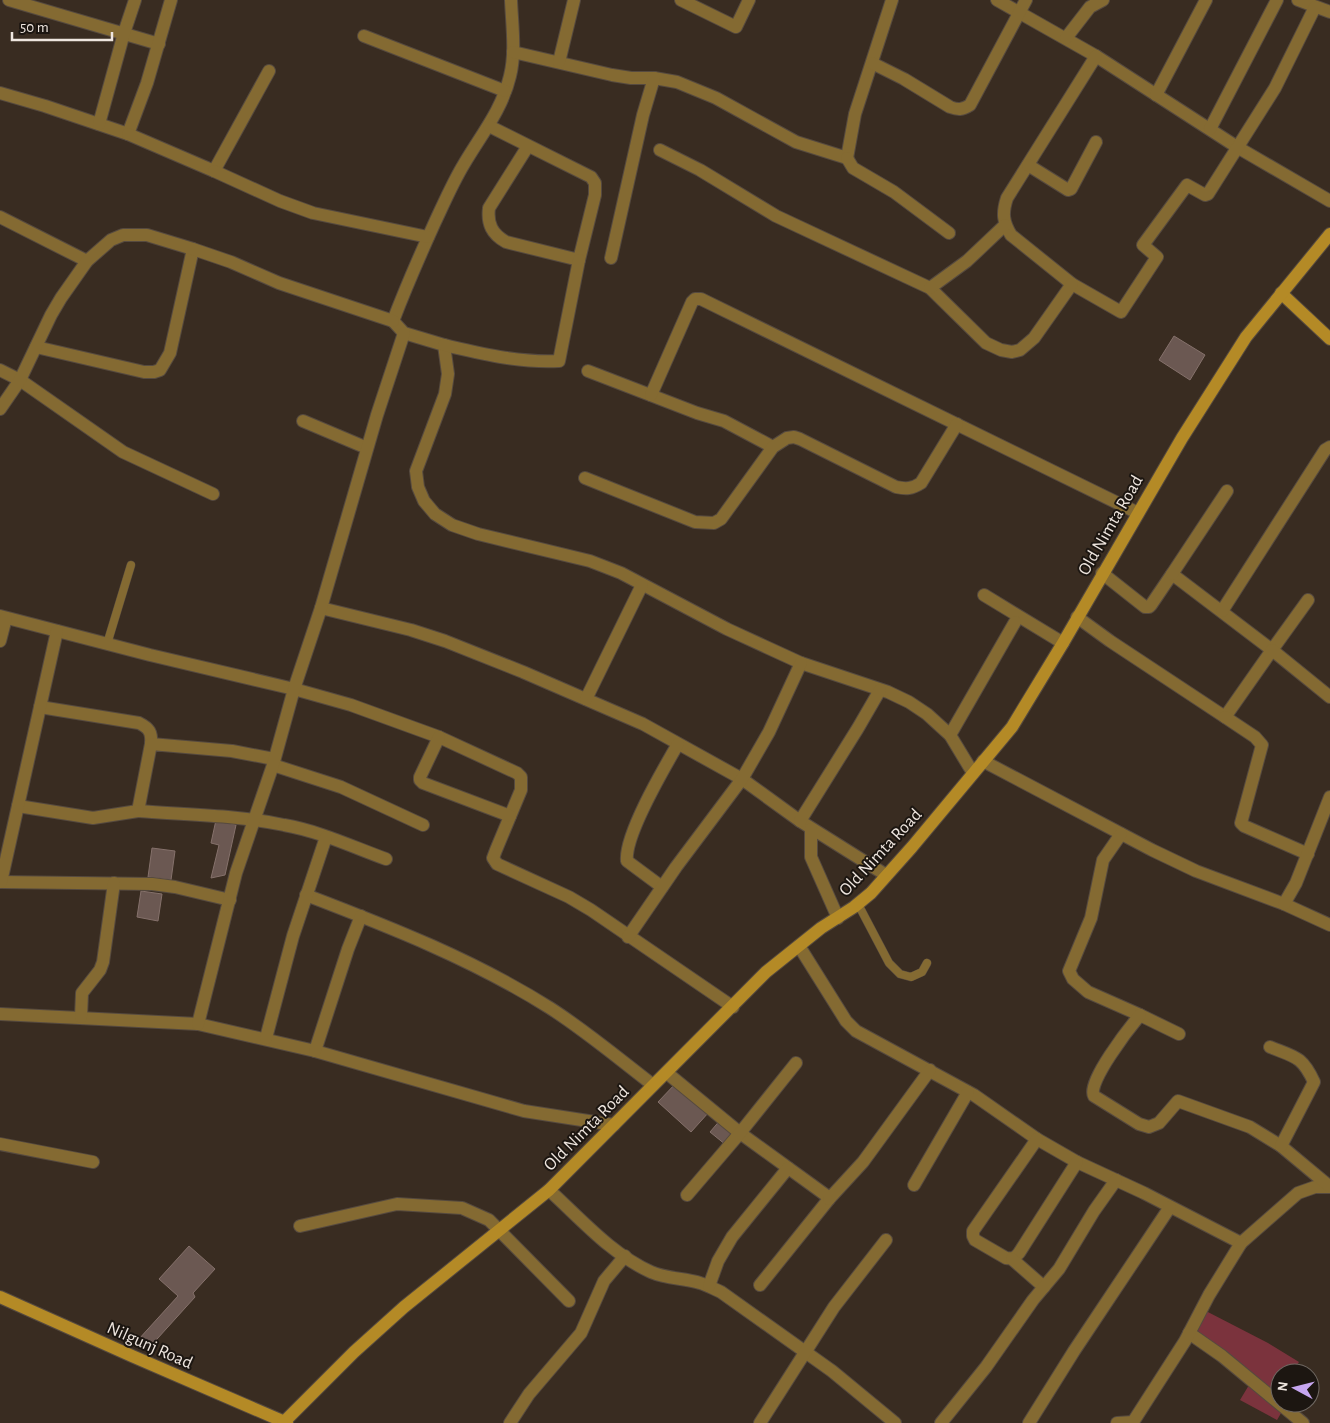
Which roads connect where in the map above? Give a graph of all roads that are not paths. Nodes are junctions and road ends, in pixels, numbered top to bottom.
1 (9, 0) edge
2 (135, 0) edge
3 (171, 0) edge
4 (511, 0) edge
5 (574, 0) edge
6 (680, 0) edge
7 (749, 0) edge
8 (892, 0) edge
9 (997, 0) edge
10 (1026, 0) edge
11 (1103, 0) edge
12 (1206, 0) edge
13 (1277, 0) edge
14 (1298, 0) edge
15 (1315, 7) junction
16 (1330, 12) edge
17 (1020, 13) junction
18 (124, 33) junction
19 (364, 36) dead end
20 (1066, 38) junction
21 (159, 44) junction
22 (513, 52) junction
23 (1096, 56) junction
24 (559, 62) junction
25 (872, 63) junction
26 (269, 72) dead end
27 (654, 78) junction
28 (505, 91) junction
29 (0, 93) edge
30 (1156, 95) junction
31 (99, 124) junction
32 (488, 126) junction
33 (1210, 129) junction
34 (128, 134) junction
35 (1096, 142) dead end
36 (528, 146) junction
37 (1237, 147) junction
38 (660, 150) dead end
39 (847, 158) junction
40 (1028, 165) junction
41 (214, 171) junction
42 (1330, 201) edge
43 (0, 217) edge
44 (1005, 225) junction
45 (949, 233) dead end
46 (1330, 234) edge
47 (428, 237) junction
48 (193, 249) junction
49 (611, 258) dead end
50 (580, 260) junction
51 (87, 261) junction
52 (1072, 284) junction
53 (930, 288) junction
54 (1281, 293) junction
55 (393, 321) junction
56 (404, 333) junction
57 (1330, 339) edge
58 (444, 345) junction
59 (36, 347) junction
60 (0, 370) edge
61 (588, 371) dead end
62 (20, 380) junction
63 (651, 395) junction
64 (0, 409) edge
65 (303, 421) dead end
66 (957, 424) junction
67 (773, 447) junction
68 (1330, 447) edge
69 (367, 448) junction
70 (585, 478) dead end
71 (1227, 491) dead end
72 (214, 494) dead end
73 (1138, 513) junction
74 (131, 564) dead end
75 (1102, 573) junction
76 (1172, 574) junction
77 (642, 585) junction
78 (984, 595) dead end
79 (1308, 600) dead end
80 (321, 608) junction
81 (1222, 611) junction
82 (3, 617) edge
83 (1077, 617) junction
84 (1015, 622) dead end
85 (57, 631) junction
86 (0, 641) edge
87 (1063, 643) junction
88 (107, 644) junction
89 (1272, 650) junction
90 (801, 663) junction
91 (294, 689) junction
92 (880, 690) junction
93 (1330, 697) edge
94 (586, 699) junction
95 (40, 707) junction
96 (1225, 717) junction
97 (950, 735) junction
98 (439, 737) junction
99 (151, 744) junction
100 (678, 744) junction
101 (983, 761) junction
102 (274, 762) junction
103 (973, 774) junction
104 (742, 779) junction
105 (1330, 797) edge
106 (18, 806) junction
107 (138, 811) junction
108 (510, 816) junction
109 (254, 820) junction
110 (800, 821) junction
111 (424, 825) dead end
112 (811, 829) junction
113 (1121, 834) junction
114 (326, 838) junction
115 (1308, 854) junction
116 (386, 859) dead end
117 (886, 875) junction
118 (0, 882) edge
119 (114, 883) junction
120 (662, 887) junction
121 (306, 895) junction
122 (230, 900) junction
123 (858, 904) junction
124 (1284, 904) junction
125 (361, 916) junction
126 (838, 918) junction
127 (1330, 925) edge
128 (628, 937) junction
129 (799, 946) junction
130 (927, 963) dead end
131 (733, 1007) junction
132 (0, 1014) edge
133 (1140, 1015) junction
134 (81, 1017) junction
135 (198, 1024) junction
136 (1179, 1034) dead end
137 (266, 1038) junction
138 (1270, 1047) dead end
139 (315, 1051) junction
140 (796, 1063) dead end
141 (930, 1070) junction
142 (667, 1073) junction
143 (653, 1085) junction
144 (968, 1092) junction
145 (614, 1125) junction
146 (740, 1134) junction
147 (1037, 1139) junction
148 (0, 1144) edge
149 (1281, 1146) junction
150 (93, 1162) dead end
151 (1077, 1162) junction
152 (788, 1168) junction
153 (1116, 1180) junction
154 (914, 1185) dead end
155 (1330, 1187) edge
156 (549, 1190) junction
157 (687, 1195) dead end
158 (828, 1199) junction
159 (1170, 1207) junction
160 (300, 1226) dead end
161 (500, 1230) junction
162 (886, 1240) dead end
163 (1241, 1243) junction
164 (625, 1256) junction
165 (1012, 1258) junction
166 (760, 1285) dead end
167 (709, 1286) junction
168 (1044, 1287) junction
169 (0, 1297) edge
170 (569, 1301) dead end
171 (1189, 1333) junction
172 (806, 1353) junction
173 (888, 1421) edge
174 (1134, 1422) edge
175 (285, 1423) edge
176 (510, 1423) edge
177 (760, 1423) edge
178 (941, 1423) edge
179 (1029, 1423) edge
180 (1117, 1423) edge
181 (1303, 1423) edge

1 - 18 street
2 - 18 street
3 - 21 street
4 - 22 street
5 - 24 street
6 - 7 street
8 - 25 street
9 - 17 street
10 - 17 street
11 - 20 street
12 - 30 street
13 - 33 street
14 - 15 street
15 - 16 street
15 - 37 street
17 - 20 street
17 - 25 street
18 - 21 street
18 - 31 street
19 - 28 street
20 - 23 street
21 - 34 street
22 - 24 street
22 - 28 street
23 - 30 street
23 - 40 street
24 - 27 street
25 - 39 street
26 - 41 street
27 - 39 street
27 - 49 street
28 - 32 street
29 - 31 street
30 - 33 street
31 - 34 street
32 - 36 street
32 - 47 street
33 - 37 street
34 - 41 street
35 - 40 street
36 - 50 street
36 - 50 street
37 - 42 street
37 - 52 street
38 - 53 street
39 - 45 street
40 - 44 street
41 - 47 street
43 - 51 street
44 - 52 street
44 - 53 street
46 - 54 street, Old Nimta Road
47 - 55 street
48 - 51 street
48 - 55 street
48 - 59 street
50 - 58 street
51 - 59 street
52 - 53 street
54 - 57 street
54 - 73 street, Old Nimta Road
55 - 56 street
56 - 58 street
56 - 69 street
58 - 77 street
59 - 62 street
60 - 62 street
61 - 63 street
62 - 64 street
62 - 72 street
63 - 66 street
63 - 67 street
65 - 69 street
66 - 67 street
66 - 73 street
67 - 70 street
68 - 81 street
69 - 80 street
71 - 76 street
73 - 75 street, Old Nimta Road
74 - 88 lane
75 - 76 street
75 - 83 street, Old Nimta Road
76 - 81 street
77 - 90 street
77 - 94 street
78 - 87 street
79 - 89 street
80 - 91 street
80 - 94 street
81 - 89 street
82 - 85 street
82 - 86 street
83 - 87 street, Old Nimta Road
83 - 96 street
84 - 97 street
85 - 88 street
85 - 95 street
87 - 101 street, Old Nimta Road
88 - 91 street
89 - 93 street
89 - 96 street
90 - 92 street
90 - 104 street
91 - 98 street
91 - 102 street
92 - 97 street
92 - 110 street
94 - 100 street
95 - 99 street
95 - 106 street
96 - 115 street
97 - 103 street
98 - 108 street
98 - 108 street
99 - 102 street
99 - 107 street
100 - 104 street
100 - 120 street
101 - 103 street, Old Nimta Road
101 - 113 street
102 - 109 street
102 - 111 street
103 - 117 street, Old Nimta Road
104 - 110 street
104 - 120 street
105 - 115 street
106 - 107 street
106 - 118 street
107 - 109 street
108 - 128 street
109 - 114 street
109 - 122 street
110 - 112 street
112 - 117 street
112 - 126 street
113 - 124 street
113 - 133 street
114 - 116 street
114 - 121 street
115 - 124 street
117 - 123 street, Old Nimta Road
118 - 119 street
119 - 122 street
119 - 134 street
120 - 128 street
121 - 125 street
121 - 137 street
122 - 135 street
123 - 126 street, Old Nimta Road
123 - 130 lane
124 - 127 street
125 - 139 street
125 - 143 street
126 - 129 street, Old Nimta Road
128 - 131 street
129 - 131 street, Old Nimta Road
129 - 141 street
131 - 142 street, Old Nimta Road
132 - 134 street
133 - 136 street
133 - 149 street
134 - 135 street
135 - 137 street
137 - 139 street
138 - 149 street
139 - 145 street
140 - 146 street
141 - 144 street
141 - 158 street
142 - 143 street, Old Nimta Road
142 - 146 street
143 - 145 street, Old Nimta Road
144 - 147 street
144 - 154 street
145 - 156 street, Old Nimta Road
146 - 152 street
146 - 157 street
147 - 151 street
147 - 165 street
148 - 150 street
149 - 155 street
151 - 153 street
151 - 165 street
152 - 158 street
152 - 167 street
153 - 159 street
153 - 168 street
155 - 163 street
156 - 161 street, Old Nimta Road
156 - 164 street
158 - 166 street
159 - 163 street
159 - 179 street
160 - 161 street
161 - 170 street
161 - 175 street, Old Nimta Road
162 - 172 street
163 - 171 street
164 - 167 street
164 - 176 street
165 - 168 street
167 - 172 street
168 - 178 street
169 - 175 street, Nilgunj Road
171 - 174 street
171 - 181 street
172 - 173 street
172 - 177 street
174 - 180 street

